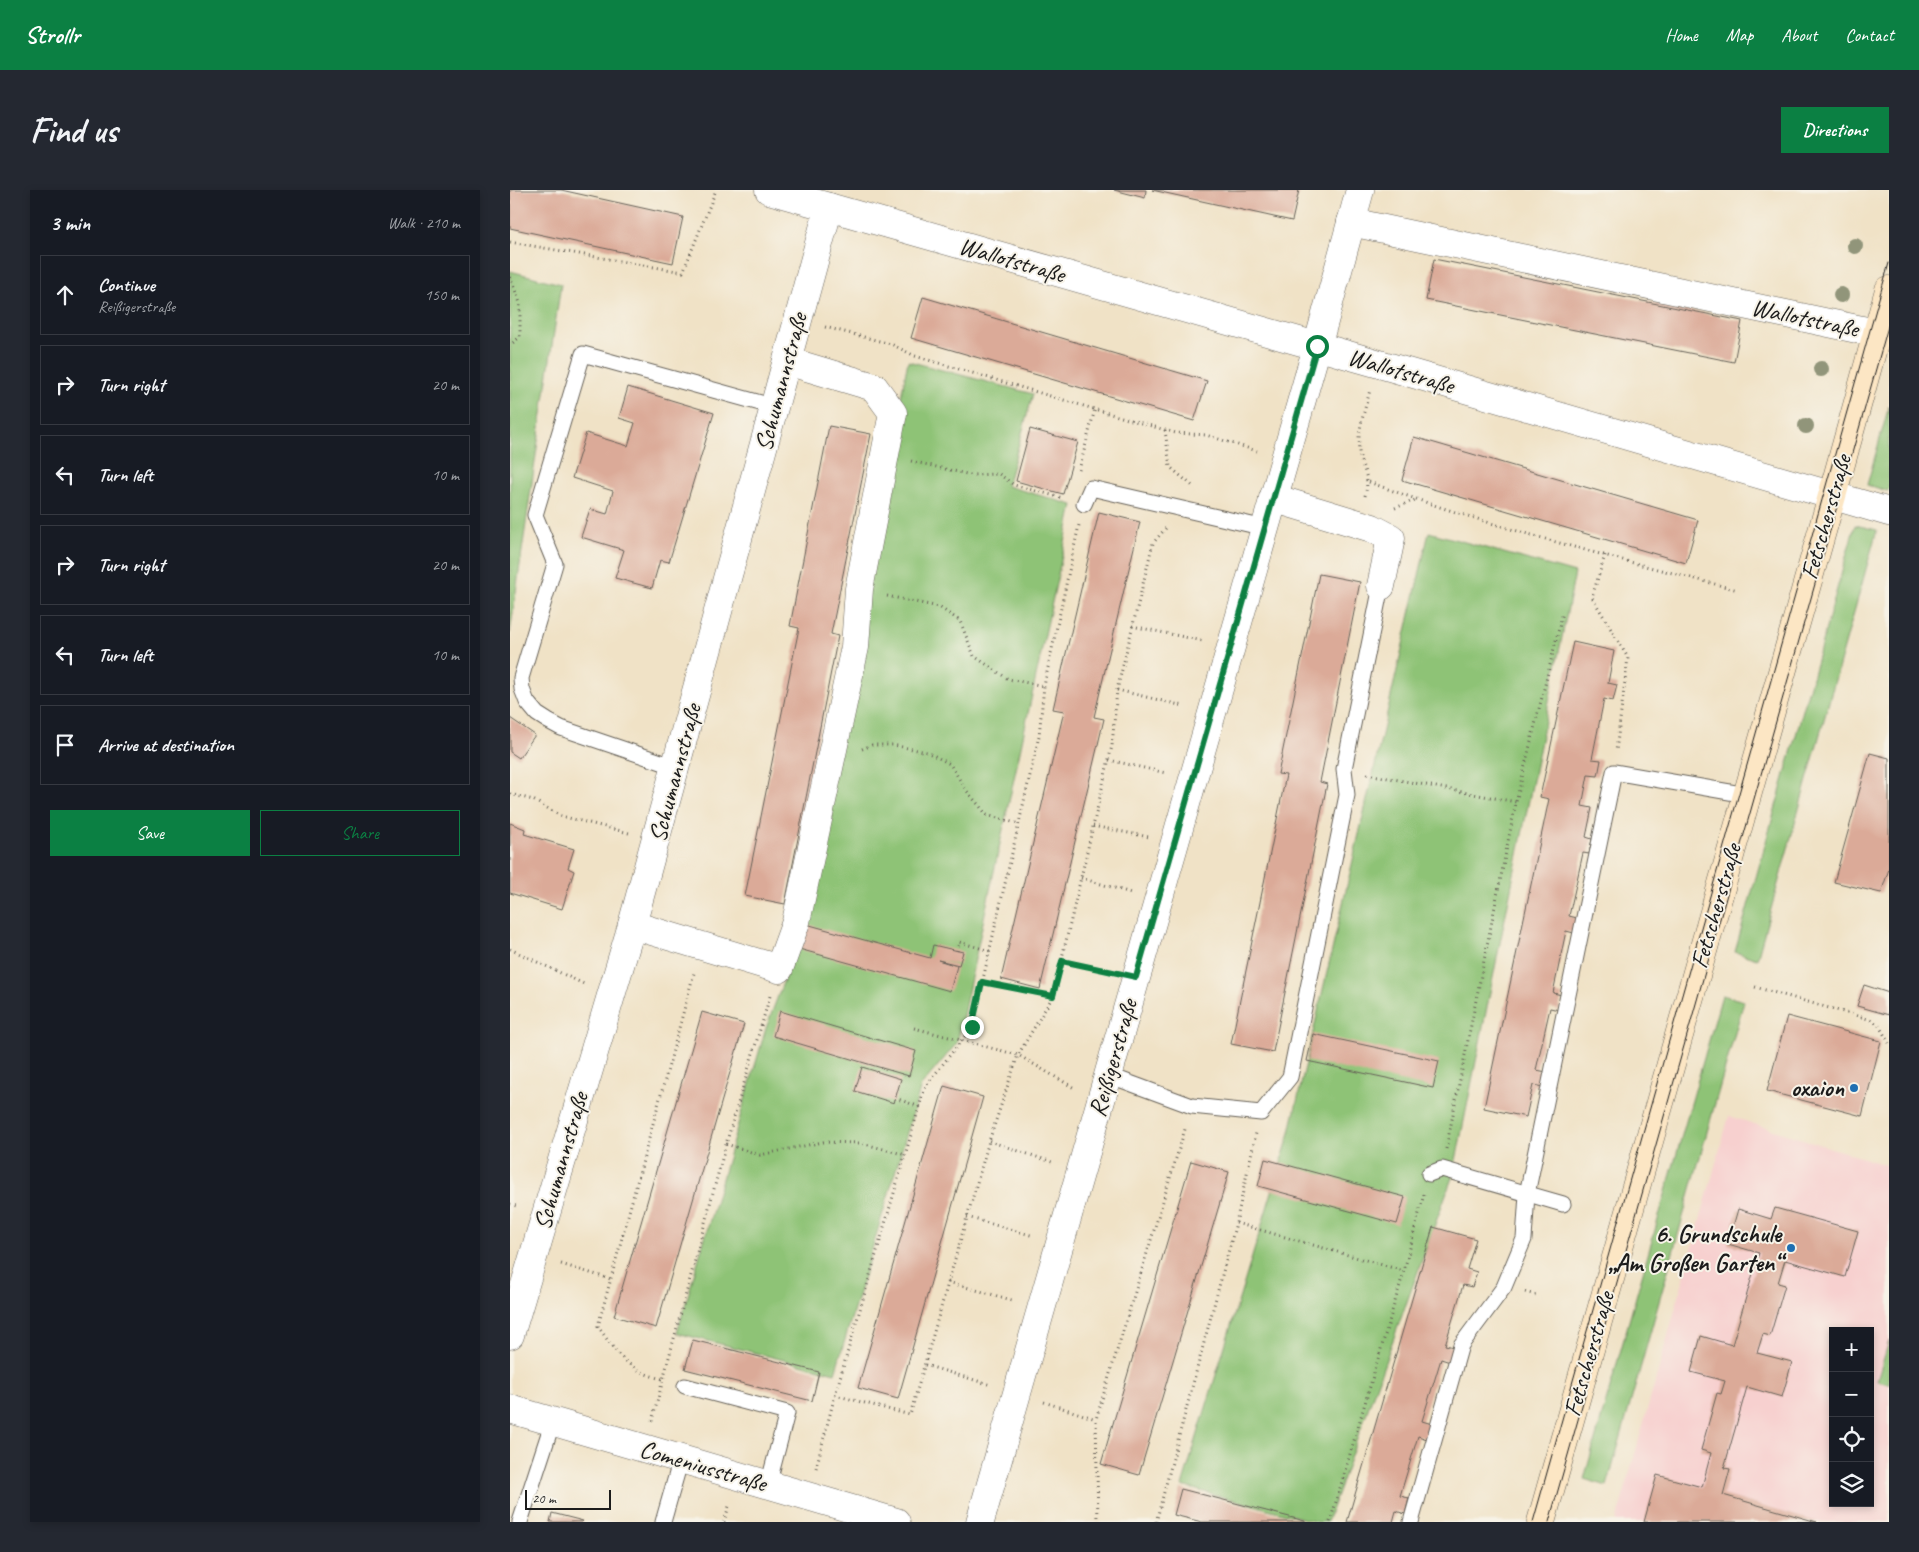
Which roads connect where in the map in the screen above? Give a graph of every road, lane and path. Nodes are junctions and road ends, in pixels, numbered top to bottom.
1 (716, 190) edge
2 (769, 190) edge
3 (1360, 190) edge
4 (829, 207) junction
5 (1351, 222) junction
6 (510, 242) edge
7 (510, 277) edge
8 (1889, 290) edge
9 (798, 321) junction
10 (1876, 333) junction
11 (510, 345) edge
12 (1317, 346) junction
13 (788, 360) junction
14 (1376, 363) junction
15 (774, 407) junction
16 (1095, 409) junction
17 (1165, 430) junction
18 (886, 455) junction
19 (1284, 460) junction
20 (1369, 482) junction
21 (1091, 488) junction
22 (1832, 496) junction
23 (1273, 498) junction
24 (1084, 504) junction
25 (1181, 509) junction
26 (1889, 512) edge
27 (1213, 516) junction
28 (1264, 528) junction
29 (1372, 528) junction
30 (1605, 555) junction
31 (1381, 586) joint
32 (859, 589) junction
33 (1738, 590) dead end
34 (1563, 612) dead end
35 (1132, 626) junction
36 (1231, 647) junction
37 (1044, 686) junction
38 (1116, 690) junction
39 (1212, 712) junction
40 (1108, 760) junction
41 (831, 761) junction
42 (676, 767) junction
43 (1344, 769) junction
44 (1614, 772) junction
45 (1193, 779) junction
46 (510, 794) edge
47 (1747, 796) junction
48 (1516, 802) junction
49 (1019, 824) junction
50 (1093, 826) junction
51 (656, 840) junction
52 (1174, 843) junction
53 (1081, 878) junction
54 (1158, 900) junction
55 (632, 925) junction
56 (702, 945) junction
57 (510, 949) edge
58 (957, 951) dead end
59 (990, 951) junction
60 (1062, 961) junction
61 (779, 969) junction
62 (1136, 977) junction
63 (982, 982) junction
64 (1755, 987) dead end
65 (1053, 996) junction
66 (610, 997) junction
67 (914, 1028) dead end
68 (961, 1041) junction
69 (1889, 1043) edge
70 (1018, 1055) junction
71 (1108, 1075) junction
72 (895, 1098) dead end
73 (1100, 1103) junction
74 (1192, 1106) junction
75 (920, 1107) junction
76 (1261, 1113) junction
77 (989, 1141) junction
78 (726, 1144) junction
79 (906, 1155) junction
80 (1080, 1171) junction
81 (1435, 1171) junction
82 (1527, 1194) junction
83 (1563, 1204) dead end
84 (967, 1217) junction
85 (1236, 1223) junction
86 (1060, 1243) junction
87 (534, 1256) junction
88 (1404, 1270) junction
89 (610, 1280) junction
90 (948, 1282) junction
91 (1041, 1308) junction
92 (510, 1335) edge
93 (925, 1365) junction
94 (662, 1379) junction
95 (685, 1386) dead end
96 (1017, 1393) junction
97 (835, 1395) junction
98 (510, 1409) edge
99 (1096, 1419) junction
100 (553, 1421) junction
101 (645, 1448) junction
102 (681, 1459) junction
103 (768, 1485) junction
104 (808, 1496) junction
105 (520, 1522) edge
106 (663, 1522) edge
107 (896, 1522) edge
108 (980, 1522) edge
109 (1098, 1522) edge
110 (1156, 1522) edge
111 (1330, 1522) edge
112 (1411, 1522) edge
113 (1541, 1522) edge

1 - 6 path
2 - 4 street, Wallotstraße
3 - 5 street, Reißigerstraße
4 - 9 street, Schumannstraße
4 - 12 street, Wallotstraße
5 - 10 street, Wallotstraße
5 - 12 street, Reißigerstraße
7 - 11 path
8 - 10 main road, Fetscherstraße
9 - 13 street, Schumannstraße
9 - 16 path
10 - 22 main road, Fetscherstraße
12 - 14 street, Wallotstraße
12 - 19 street, Reißigerstraße
13 - 15 street, Schumannstraße
13 - 18 street
14 - 20 path
14 - 22 street, Wallotstraße
15 - 42 street, Schumannstraße
15 - 42 lane
16 - 17 path
16 - 21 path
17 - 19 path
17 - 27 path
18 - 24 path
18 - 32 street
19 - 23 street, Reißigerstraße
20 - 29 path
20 - 30 path
21 - 24 lane
21 - 25 lane
22 - 26 street, Wallotstraße
22 - 47 main road, Fetscherstraße
23 - 28 street, Reißigerstraße
23 - 29 street
24 - 37 path
25 - 27 lane
25 - 35 path
27 - 28 lane
28 - 36 street, Reißigerstraße
29 - 31 street
30 - 33 path
30 - 44 path
31 - 43 lane
32 - 37 path
32 - 41 street
34 - 48 path
35 - 36 path
35 - 38 path
36 - 39 street, Reißigerstraße
37 - 49 path
38 - 39 path
38 - 40 path
39 - 45 street, Reißigerstraße
40 - 45 path
40 - 50 path
41 - 49 path
41 - 61 street
42 - 51 street, Schumannstraße
43 - 48 path
43 - 76 lane
44 - 47 lane
44 - 82 lane
45 - 52 street, Reißigerstraße
46 - 51 path
47 - 113 main road, Fetscherstraße
48 - 81 path
49 - 59 path
50 - 52 path
50 - 53 path
51 - 55 street, Schumannstraße
52 - 54 street, Reißigerstraße
53 - 54 path
53 - 60 path
54 - 62 street, Reißigerstraße
55 - 56 street
55 - 66 street, Schumannstraße
56 - 61 street
56 - 89 path
57 - 66 path
58 - 59 path
59 - 63 path
60 - 62 path
60 - 65 path
61 - 78 path
62 - 71 street, Reißigerstraße
63 - 65 path
63 - 68 path
64 - 69 path
65 - 70 path
66 - 87 street, Schumannstraße
67 - 68 path
68 - 70 path
68 - 75 path
70 - 73 path
70 - 77 path
71 - 73 street, Reißigerstraße
71 - 74 lane
72 - 75 path
73 - 80 street, Reißigerstraße
74 - 76 lane
74 - 99 path
75 - 79 path
76 - 85 path
77 - 80 path
77 - 84 path
78 - 79 path
78 - 94 path
79 - 97 path
80 - 86 street, Reißigerstraße
81 - 82 lane
81 - 88 path
82 - 83 lane
82 - 112 lane
84 - 86 path
84 - 90 path
85 - 88 path
85 - 110 path
86 - 91 street, Reißigerstraße
87 - 89 path
87 - 92 street, Schumannstraße
88 - 111 path
89 - 94 path
90 - 91 path
90 - 93 path
91 - 96 street, Reißigerstraße
93 - 96 path
93 - 97 path
94 - 101 path
95 - 103 lane
96 - 99 path
96 - 108 street, Reißigerstraße
97 - 104 path
98 - 100 street, Comeniusstraße
99 - 109 path
100 - 101 street, Comeniusstraße
100 - 105 lane
101 - 102 street, Comeniusstraße
102 - 103 street, Comeniusstraße
102 - 106 lane
103 - 104 street, Comeniusstraße
104 - 107 street, Comeniusstraße

